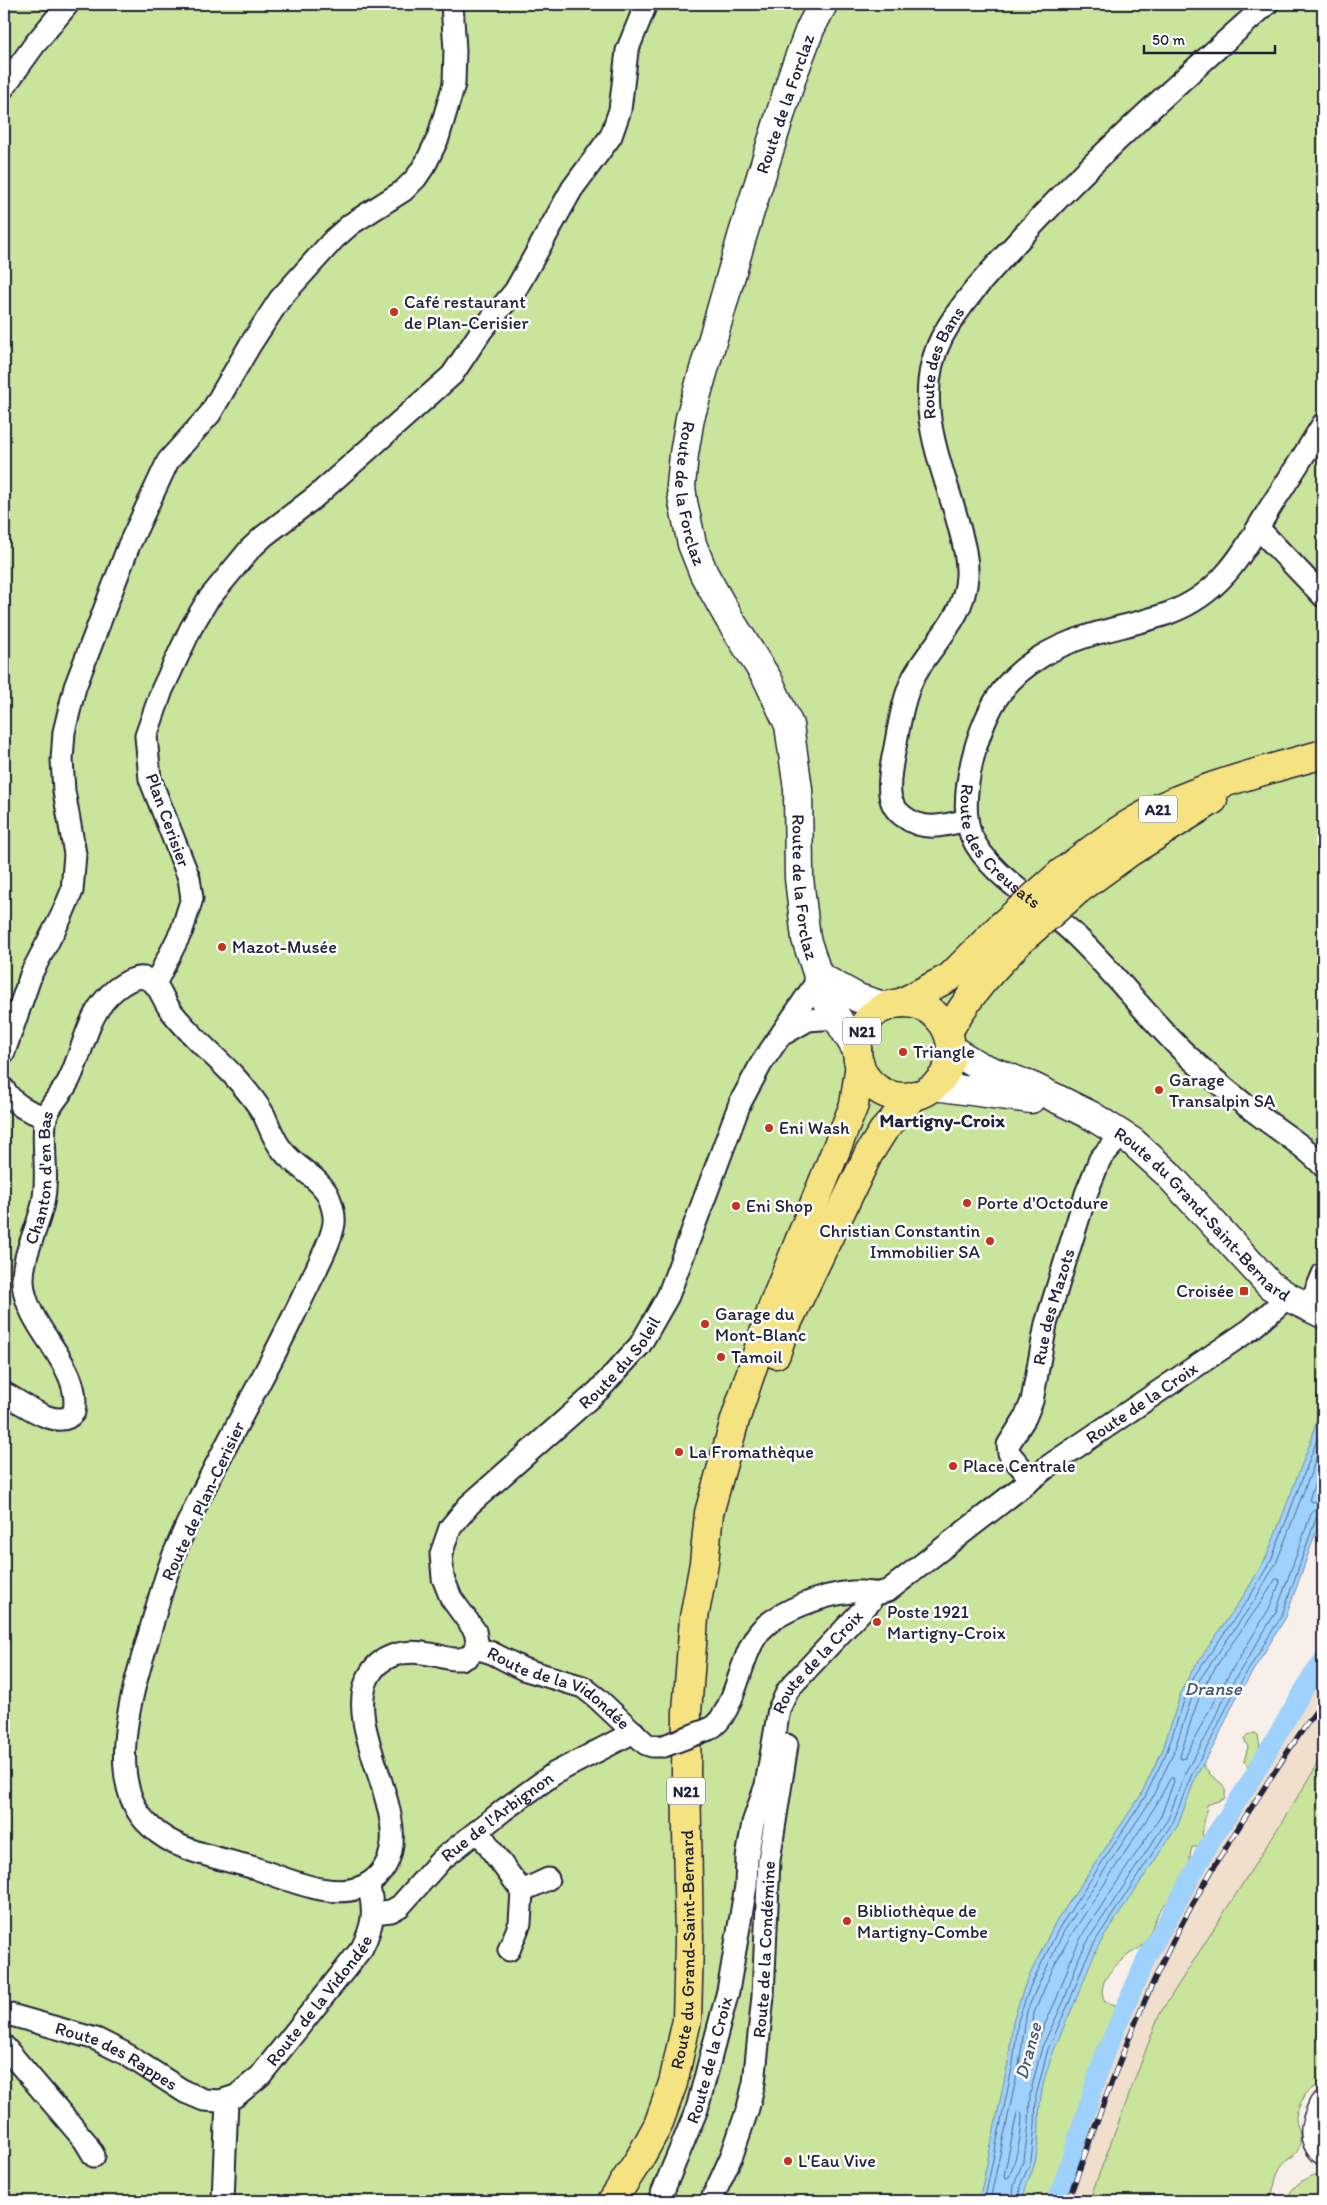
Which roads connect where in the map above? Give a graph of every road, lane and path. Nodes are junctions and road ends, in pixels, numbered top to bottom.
1 (68, 4) edge
2 (452, 4) edge
3 (646, 4) edge
4 (823, 4) edge
5 (1267, 4) edge
6 (4, 87) edge
7 (1323, 424) edge
8 (1258, 528) junction
9 (1323, 596) edge
10 (1323, 754) edge
11 (967, 820) junction
12 (1011, 933) junction
13 (820, 977) junction
14 (150, 981) junction
15 (894, 1005) junction
16 (836, 1018) junction
17 (783, 1035) junction
18 (949, 1040) junction
19 (4, 1052) edge
20 (859, 1057) junction
21 (4, 1089) edge
22 (924, 1091) junction
23 (1068, 1104) junction
24 (46, 1117) junction
25 (1116, 1130) junction
26 (1323, 1166) edge
27 (1323, 1274) edge
28 (1307, 1306) edge
29 (4, 1393) edge
30 (1031, 1479) junction
31 (704, 1563) junction
32 (873, 1594) junction
33 (476, 1648) junction
34 (788, 1690) junction
35 (634, 1732) junction
36 (479, 1830) junction
37 (548, 1879) dead end
38 (368, 1884) junction
39 (522, 1892) junction
40 (373, 1913) junction
41 (509, 1950) dead end
42 (4, 2013) edge
43 (4, 2046) edge
44 (226, 2100) junction
45 (1323, 2106) edge
46 (1323, 2150) edge
47 (94, 2156) dead end
48 (223, 2201) edge
49 (612, 2201) edge
50 (658, 2201) edge
51 (711, 2201) edge

1 - 6 street
2 - 19 street
3 - 14 street, Plan Cerisier
4 - 13 main road, Route de la Forclaz
5 - 11 street, Route des Bans
7 - 8 street, Route des Creusats
8 - 9 street
8 - 11 street, Route des Creusats
10 - 12 main road, A21, bridge
11 - 26 street, Route des Creusats
12 - 15 main road, A21
12 - 18 main road, A21
13 - 15 main road, Route de la Forclaz
13 - 16 main road, Route de la Forclaz
13 - 17 street, Route du Soleil
14 - 24 street, Chanton d'en Bas
14 - 38 street, Route de Plan-Cerisier
15 - 18 main road, N21
15 - 20 main road, Route du Grand-Saint-Bernard / N21
16 - 17 street, Route du Soleil
16 - 20 main road, Route de la Forclaz
17 - 33 street, Route du Soleil
18 - 22 main road, Route du Grand-Saint-Bernard / N21
18 - 23 main road, Route du Grand-Saint-Bernard
20 - 22 main road, N21
20 - 31 main road, Route du Grand-Saint-Bernard / N21
21 - 24 street
22 - 23 main road
22 - 31 main road, Route du Grand-Saint-Bernard / N21
23 - 25 main road, Route du Grand-Saint-Bernard
24 - 29 street, Chanton d'en Bas
25 - 28 main road, Route du Grand-Saint-Bernard
25 - 30 street, Rue des Mazots
27 - 28 street
28 - 30 street, Route de la Croix
30 - 32 street, Route de la Croix
31 - 49 main road, Route du Grand-Saint-Bernard / N21
32 - 34 street, Route de la Croix
32 - 35 street, Route de la Vidondée, bridge
33 - 35 street, Route de la Vidondée
33 - 38 street, Route de la Vidondée
34 - 50 street, Route de la Croix
34 - 51 street, Route de la Condémine
35 - 36 street, Rue de l'Arbignon
36 - 39 street
36 - 40 street, Rue de l'Arbignon
37 - 39 street
38 - 40 street, Route de la Vidondée
39 - 41 street
40 - 44 street, Route de la Vidondée
42 - 44 street, Route des Rappes
43 - 47 street
44 - 48 street
45 - 46 main road

